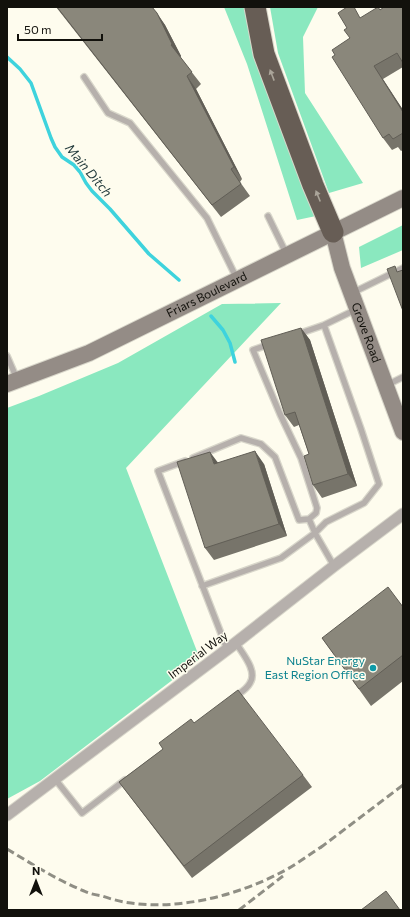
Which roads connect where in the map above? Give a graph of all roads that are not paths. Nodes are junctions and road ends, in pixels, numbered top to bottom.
1 (255, 7) edge
2 (84, 77) dead end
3 (403, 198) edge
4 (268, 216) dead end
5 (333, 232) junction
6 (287, 255) junction
7 (403, 268) edge
8 (238, 279) junction
9 (351, 293) junction
10 (357, 309) junction
11 (324, 325) junction
12 (296, 335) edge
13 (274, 342) edge
14 (7, 356) edge
15 (403, 377) edge
16 (12, 382) edge
17 (386, 386) junction
18 (403, 432) edge
19 (403, 514) edge
20 (309, 519) junction
21 (315, 533) junction
22 (334, 566) junction
23 (202, 586) junction
24 (231, 646) junction
25 (232, 699) edge
26 (132, 775) edge
27 (55, 779) junction
28 (7, 815) edge

5 -> 1 highway
2 - 8 lane
3 - 5 main road, Friars Boulevard
4 - 6 lane
5 - 6 main road, Friars Boulevard
5 - 9 main road, Grove Road
6 - 8 main road, Friars Boulevard
7 - 9 lane
8 - 16 main road, Friars Boulevard
9 - 10 main road, Grove Road
10 - 11 lane
10 - 17 main road, Grove Road
11 - 12 lane
11 - 21 lane
13 - 20 lane
14 - 16 lane
15 - 17 lane
17 - 18 main road, Grove Road
19 - 22 street, Imperial Way
20 - 21 lane
20 - 23 lane
21 - 22 lane
21 - 23 lane
22 - 24 street, Imperial Way
23 - 24 lane
24 - 25 lane
24 - 27 street, Imperial Way
26 - 27 lane
27 - 28 street, Imperial Way

